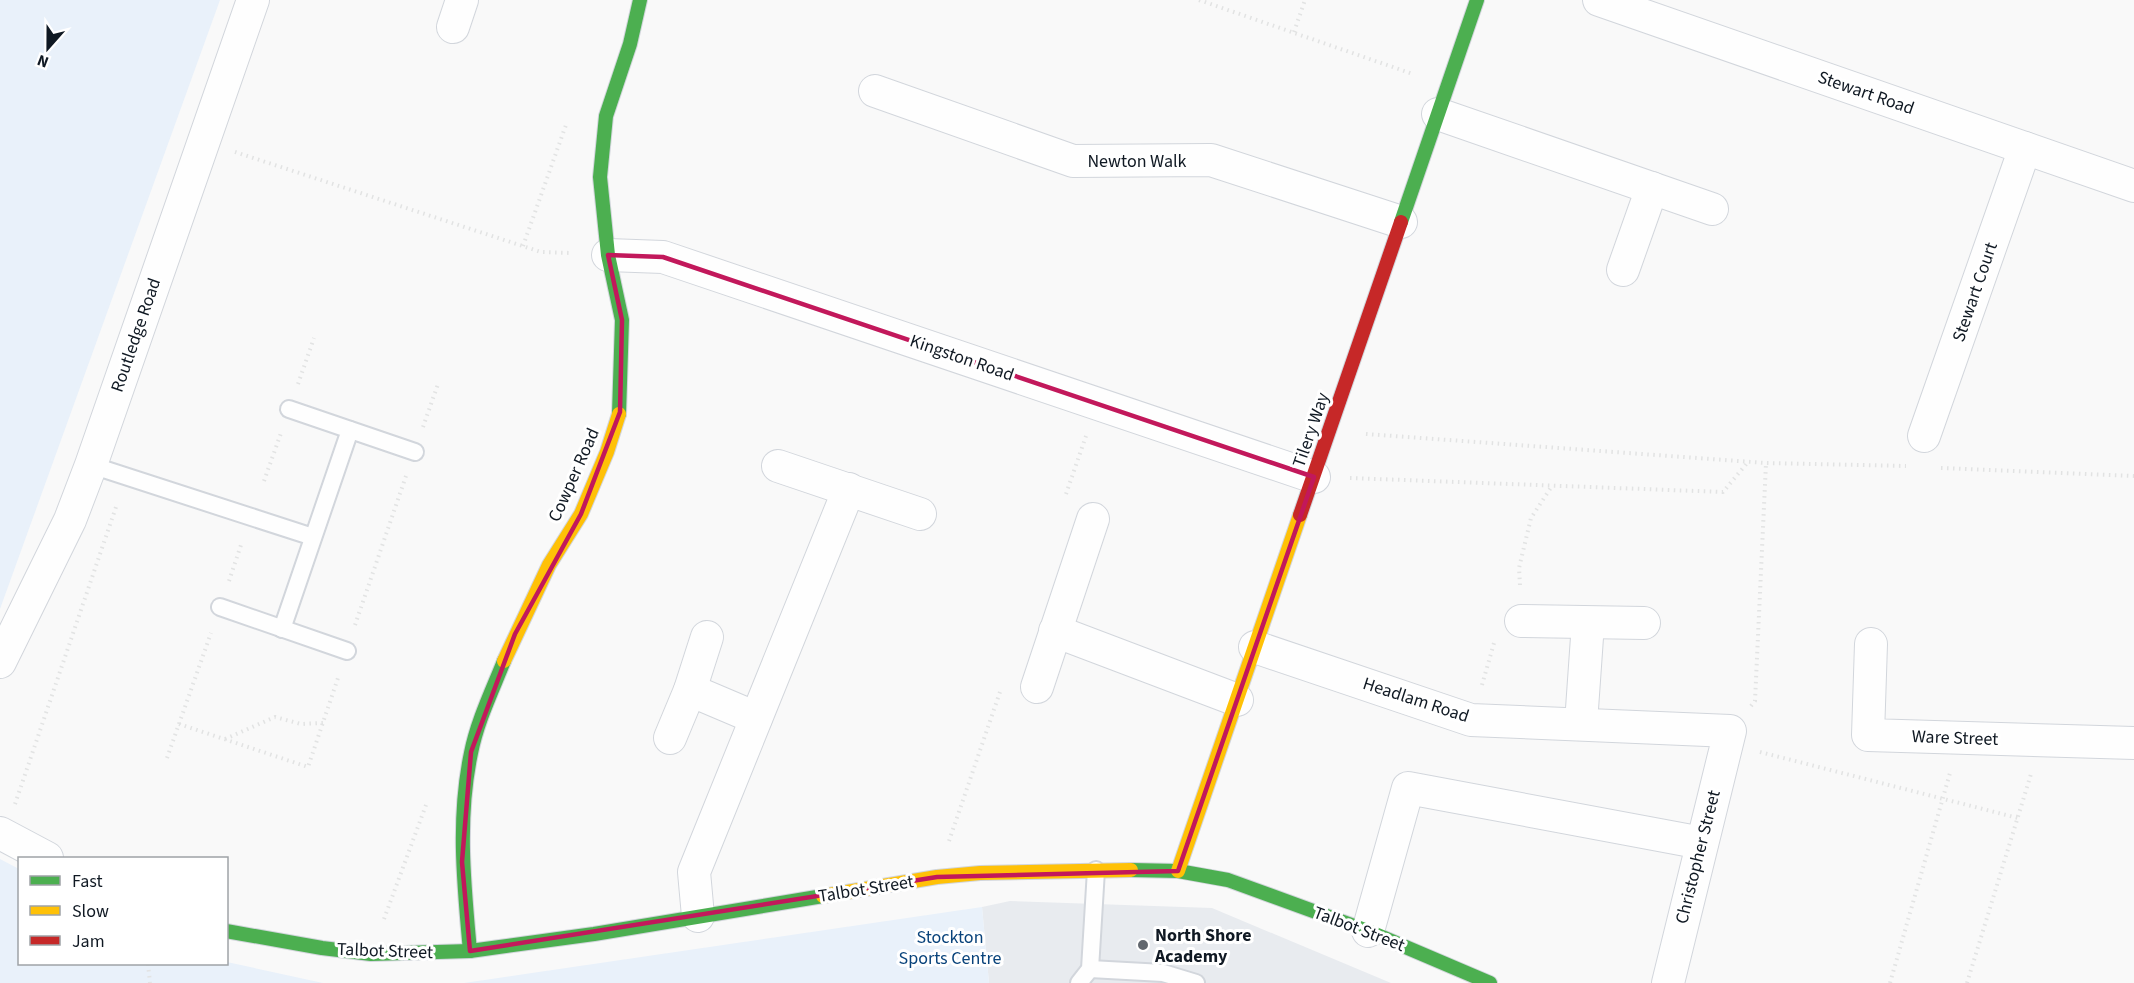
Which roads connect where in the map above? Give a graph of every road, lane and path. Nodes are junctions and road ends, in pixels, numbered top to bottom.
1 (253, 0) edge
2 (640, 0) edge
3 (1199, 0) edge
4 (1305, 0) edge
5 (1477, 0) edge
6 (1599, 0) edge
7 (1294, 32) junction
8 (875, 91) dead end
9 (1443, 100) junction
10 (203, 141) junction
11 (2025, 148) junction
12 (2134, 186) edge
13 (1652, 188) junction
14 (1712, 209) dead end
15 (1401, 222) junction
16 (608, 255) junction
17 (1623, 270) dead end
18 (438, 384) dead end
19 (289, 409) dead end
20 (350, 430) junction
21 (1329, 431) junction
22 (1924, 436) dead end
23 (415, 452) junction
24 (1749, 462) junction
25 (1766, 463) junction
26 (91, 465) junction
27 (778, 466) dead end
28 (1912, 467) dead end
29 (1935, 467) dead end
30 (2134, 476) edge
31 (1314, 477) junction
32 (849, 489) junction
33 (120, 496) dead end
34 (920, 513) dead end
35 (1093, 519) dead end
36 (244, 536) dead end
37 (313, 537) junction
38 (220, 607) junction
39 (1521, 621) dead end
40 (1588, 623) junction
41 (1644, 623) dead end
42 (282, 629) junction
43 (1055, 631) junction
44 (707, 637) dead end
45 (1871, 644) dead end
46 (1255, 647) junction
47 (347, 651) junction
48 (0, 662) edge
49 (1037, 687) dead end
50 (690, 690) junction
51 (1237, 700) junction
52 (756, 718) junction
53 (323, 723) junction
54 (1581, 723) junction
55 (178, 724) junction
56 (1728, 737) junction
57 (670, 738) dead end
58 (1961, 738) junction
59 (225, 740) junction
60 (2041, 741) junction
61 (2134, 743) edge
62 (167, 758) dead end
63 (1942, 798) junction
64 (427, 802) dead end
65 (2018, 818) junction
66 (2, 834) edge
67 (1702, 843) junction
68 (46, 857) edge
69 (1096, 870) junction
70 (1178, 871) junction
71 (698, 916) junction
72 (228, 931) edge
73 (1368, 931) junction
74 (470, 951) junction
75 (371, 954) junction
76 (148, 965) edge
77 (1090, 969) junction
78 (150, 983) edge
79 (1079, 983) edge
80 (1196, 983) edge
81 (1490, 983) edge
82 (1668, 983) edge
83 (1890, 983) edge
84 (1967, 983) edge

1 - 10 street, Routledge Road
2 - 16 street, Cowper Road
3 - 7 path
4 - 7 path
5 - 9 street, Tilery Way
6 - 11 street, Stewart Road
7 - 9 path
8 - 15 street, Newton Walk
9 - 13 street
9 - 15 street, Tilery Way
10 - 16 path
10 - 26 street, Routledge Road
11 - 12 street, Stewart Road
11 - 22 street, Stewart Court
13 - 14 street
13 - 17 street
15 - 21 street, Tilery Way
16 - 31 street, Kingston Road
16 - 74 street, Cowper Road
18 - 23 path
19 - 20 lane
20 - 23 lane
20 - 37 lane
21 - 24 path
21 - 31 street, Tilery Way
23 - 47 path
24 - 25 path
24 - 31 path
25 - 28 path
25 - 56 path
26 - 37 lane
26 - 48 street, Routledge Road
27 - 32 street
29 - 30 path
31 - 46 street, Tilery Way
32 - 34 street
32 - 52 street
33 - 66 path
35 - 43 street
36 - 38 path
37 - 42 lane
38 - 42 lane
38 - 55 path
39 - 40 street
40 - 41 street
40 - 54 street
42 - 47 lane
43 - 49 street
43 - 51 street
44 - 50 street
45 - 58 street, Ware Street
46 - 51 street, Tilery Way
46 - 54 street, Headlam Road
47 - 53 path
50 - 52 street
50 - 57 street
51 - 70 street, Tilery Way
52 - 71 street
53 - 59 path
53 - 59 path
54 - 56 street, Headlam Road
55 - 59 path
55 - 62 path
56 - 63 path
56 - 67 street, Christopher Street
58 - 60 street, Ware Street
58 - 63 path
60 - 61 street, Ware Street
60 - 65 path
63 - 65 path
63 - 83 path
64 - 75 path
65 - 84 path
66 - 68 street
67 - 73 street
67 - 82 street, Christopher Street
69 - 70 street, Talbot Street
69 - 71 street, Talbot Street
69 - 77 lane
70 - 73 street, Talbot Street
71 - 74 street, Talbot Street
72 - 75 street, Talbot Street
73 - 81 street, Talbot Street
74 - 75 street, Talbot Street
76 - 78 path
77 - 79 lane
77 - 80 lane

